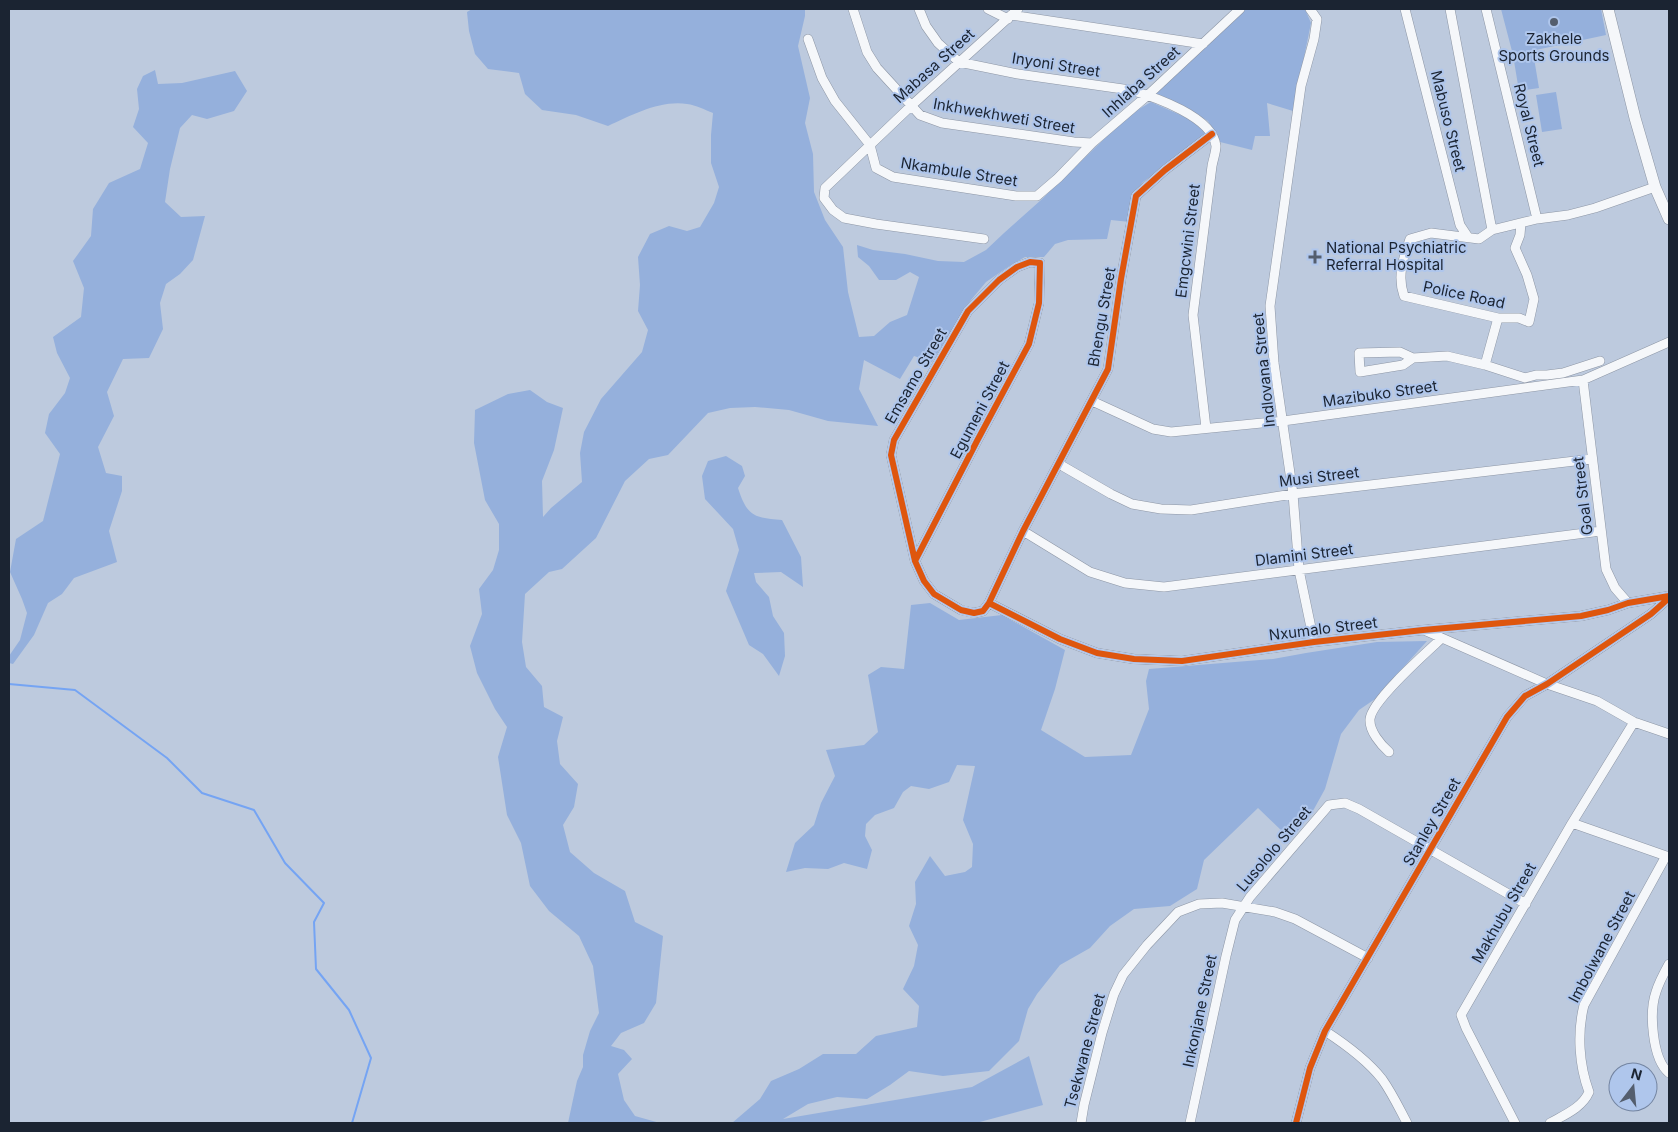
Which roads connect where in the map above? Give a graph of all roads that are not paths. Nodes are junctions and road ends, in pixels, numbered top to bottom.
1 (853, 9) edge
2 (919, 9) edge
3 (988, 9) edge
4 (1240, 9) edge
5 (1310, 9) edge
6 (1405, 9) edge
7 (1450, 9) edge
8 (1486, 9) edge
9 (1608, 9) edge
10 (1012, 14) edge
11 (808, 39) dead end
12 (1203, 44) junction
13 (959, 62) junction
14 (1148, 95) junction
15 (911, 106) junction
16 (1212, 134) junction
17 (1092, 144) junction
18 (870, 145) junction
19 (1655, 187) junction
20 (1037, 196) joint
21 (1538, 219) junction
22 (1669, 219) edge
23 (1521, 223) junction
24 (1492, 230) junction
25 (1468, 237) junction
26 (984, 239) dead end
27 (1040, 263) joint
28 (1498, 318) junction
29 (1669, 342) edge
30 (1389, 352) junction
31 (1413, 358) junction
32 (1600, 360) dead end
33 (1485, 365) junction
34 (1390, 368) junction
35 (1582, 380) junction
36 (1092, 401) junction
37 (1283, 421) junction
38 (1206, 428) junction
39 (1592, 459) junction
40 (1059, 464) junction
41 (1292, 494) junction
42 (1023, 531) junction
43 (1601, 531) junction
44 (915, 561) junction
45 (1299, 570) junction
46 (1669, 597) edge
47 (989, 603) junction
48 (1628, 603) junction
49 (1423, 630) junction
50 (1442, 638) junction
51 (1314, 642) junction
52 (1547, 684) junction
53 (1634, 722) junction
54 (1669, 734) edge
55 (1389, 752) dead end
56 (1572, 824) junction
57 (1431, 851) junction
58 (1668, 856) edge
59 (1526, 904) junction
60 (1244, 906) junction
61 (1368, 958) junction
62 (1669, 964) edge
63 (1325, 1032) junction
64 (1669, 1073) edge
65 (1081, 1123) edge
66 (1190, 1123) edge
67 (1296, 1123) edge
68 (1407, 1123) edge
69 (1515, 1123) edge
70 (1550, 1123) edge

1 - 15 street, Inkhwekhweti Street
2 - 13 street
3 - 10 street
4 - 12 street, Inhlaba Street
5 - 37 street, Indlovana Street
6 - 25 street, Mabuso Street
7 - 24 street
8 - 21 street, Royal Street
9 - 19 main road
10 - 12 street
10 - 13 street, Mabasa Street
11 - 18 street, Nkambule Street
12 - 14 street, Inhlaba Street
13 - 14 street, Inyoni Street
13 - 15 street, Mabasa Street
14 - 16 street
14 - 17 street, Inhlaba Street
15 - 17 street, Inkhwekhweti Street
15 - 18 street, Mabasa Street
16 - 36 street, Bhengu Street
16 - 38 street, Emgcwini Street
17 - 20 street, Inhlaba Street
18 - 20 street, Nkambule Street
18 - 26 street, Mabasa Street
19 - 21 street, Police Road
19 - 22 main road
21 - 23 street, Police Road
23 - 24 street, Police Road
23 - 28 street, Police Road
24 - 25 street, Police Road
25 - 28 street, Police Road
27 - 44 street, Egumeni Street
27 - 44 street, Emsamo Street
28 - 33 street
29 - 35 street, Mazibuko Street
30 - 31 street
30 - 34 street
30 - 34 street
31 - 33 street
31 - 34 street
32 - 33 street
35 - 37 street, Mazibuko Street
35 - 39 street, Goal Street
36 - 38 street, Mazibuko Street
36 - 40 street, Bhengu Street
37 - 38 street, Mazibuko Street
37 - 41 street, Indlovana Street
39 - 41 street, Musi Street
39 - 43 street, Goal Street
40 - 41 street, Musi Street
40 - 42 street, Bhengu Street
41 - 45 street, Indlovana Street
42 - 45 street, Dlamini Street
42 - 47 street, Bhengu Street
43 - 45 street, Dlamini Street
43 - 48 street, Goal Street
44 - 47 street, Emsamo Street
45 - 51 street, Indlovana Street
46 - 48 street, Nxumalo Street
46 - 52 street, Stanley Street
47 - 51 street, Nxumalo Street
48 - 49 street, Nxumalo Street
49 - 50 street
49 - 51 street, Nxumalo Street
50 - 52 street
50 - 55 street
52 - 53 street
52 - 57 street, Stanley Street
53 - 54 street
53 - 56 street, Makhubu Street
56 - 58 street
56 - 59 street, Makhubu Street
57 - 59 street, Lusololo Street
57 - 60 street, Lusololo Street
57 - 61 street, Stanley Street
58 - 70 street, Imbolwane Street
59 - 69 street, Makhubu Street
60 - 61 street, Tsekwane Street
60 - 65 street, Tsekwane Street
60 - 66 street, Inkonjane Street
61 - 63 street, Stanley Street
62 - 64 street
63 - 67 street, Stanley Street
63 - 68 street

